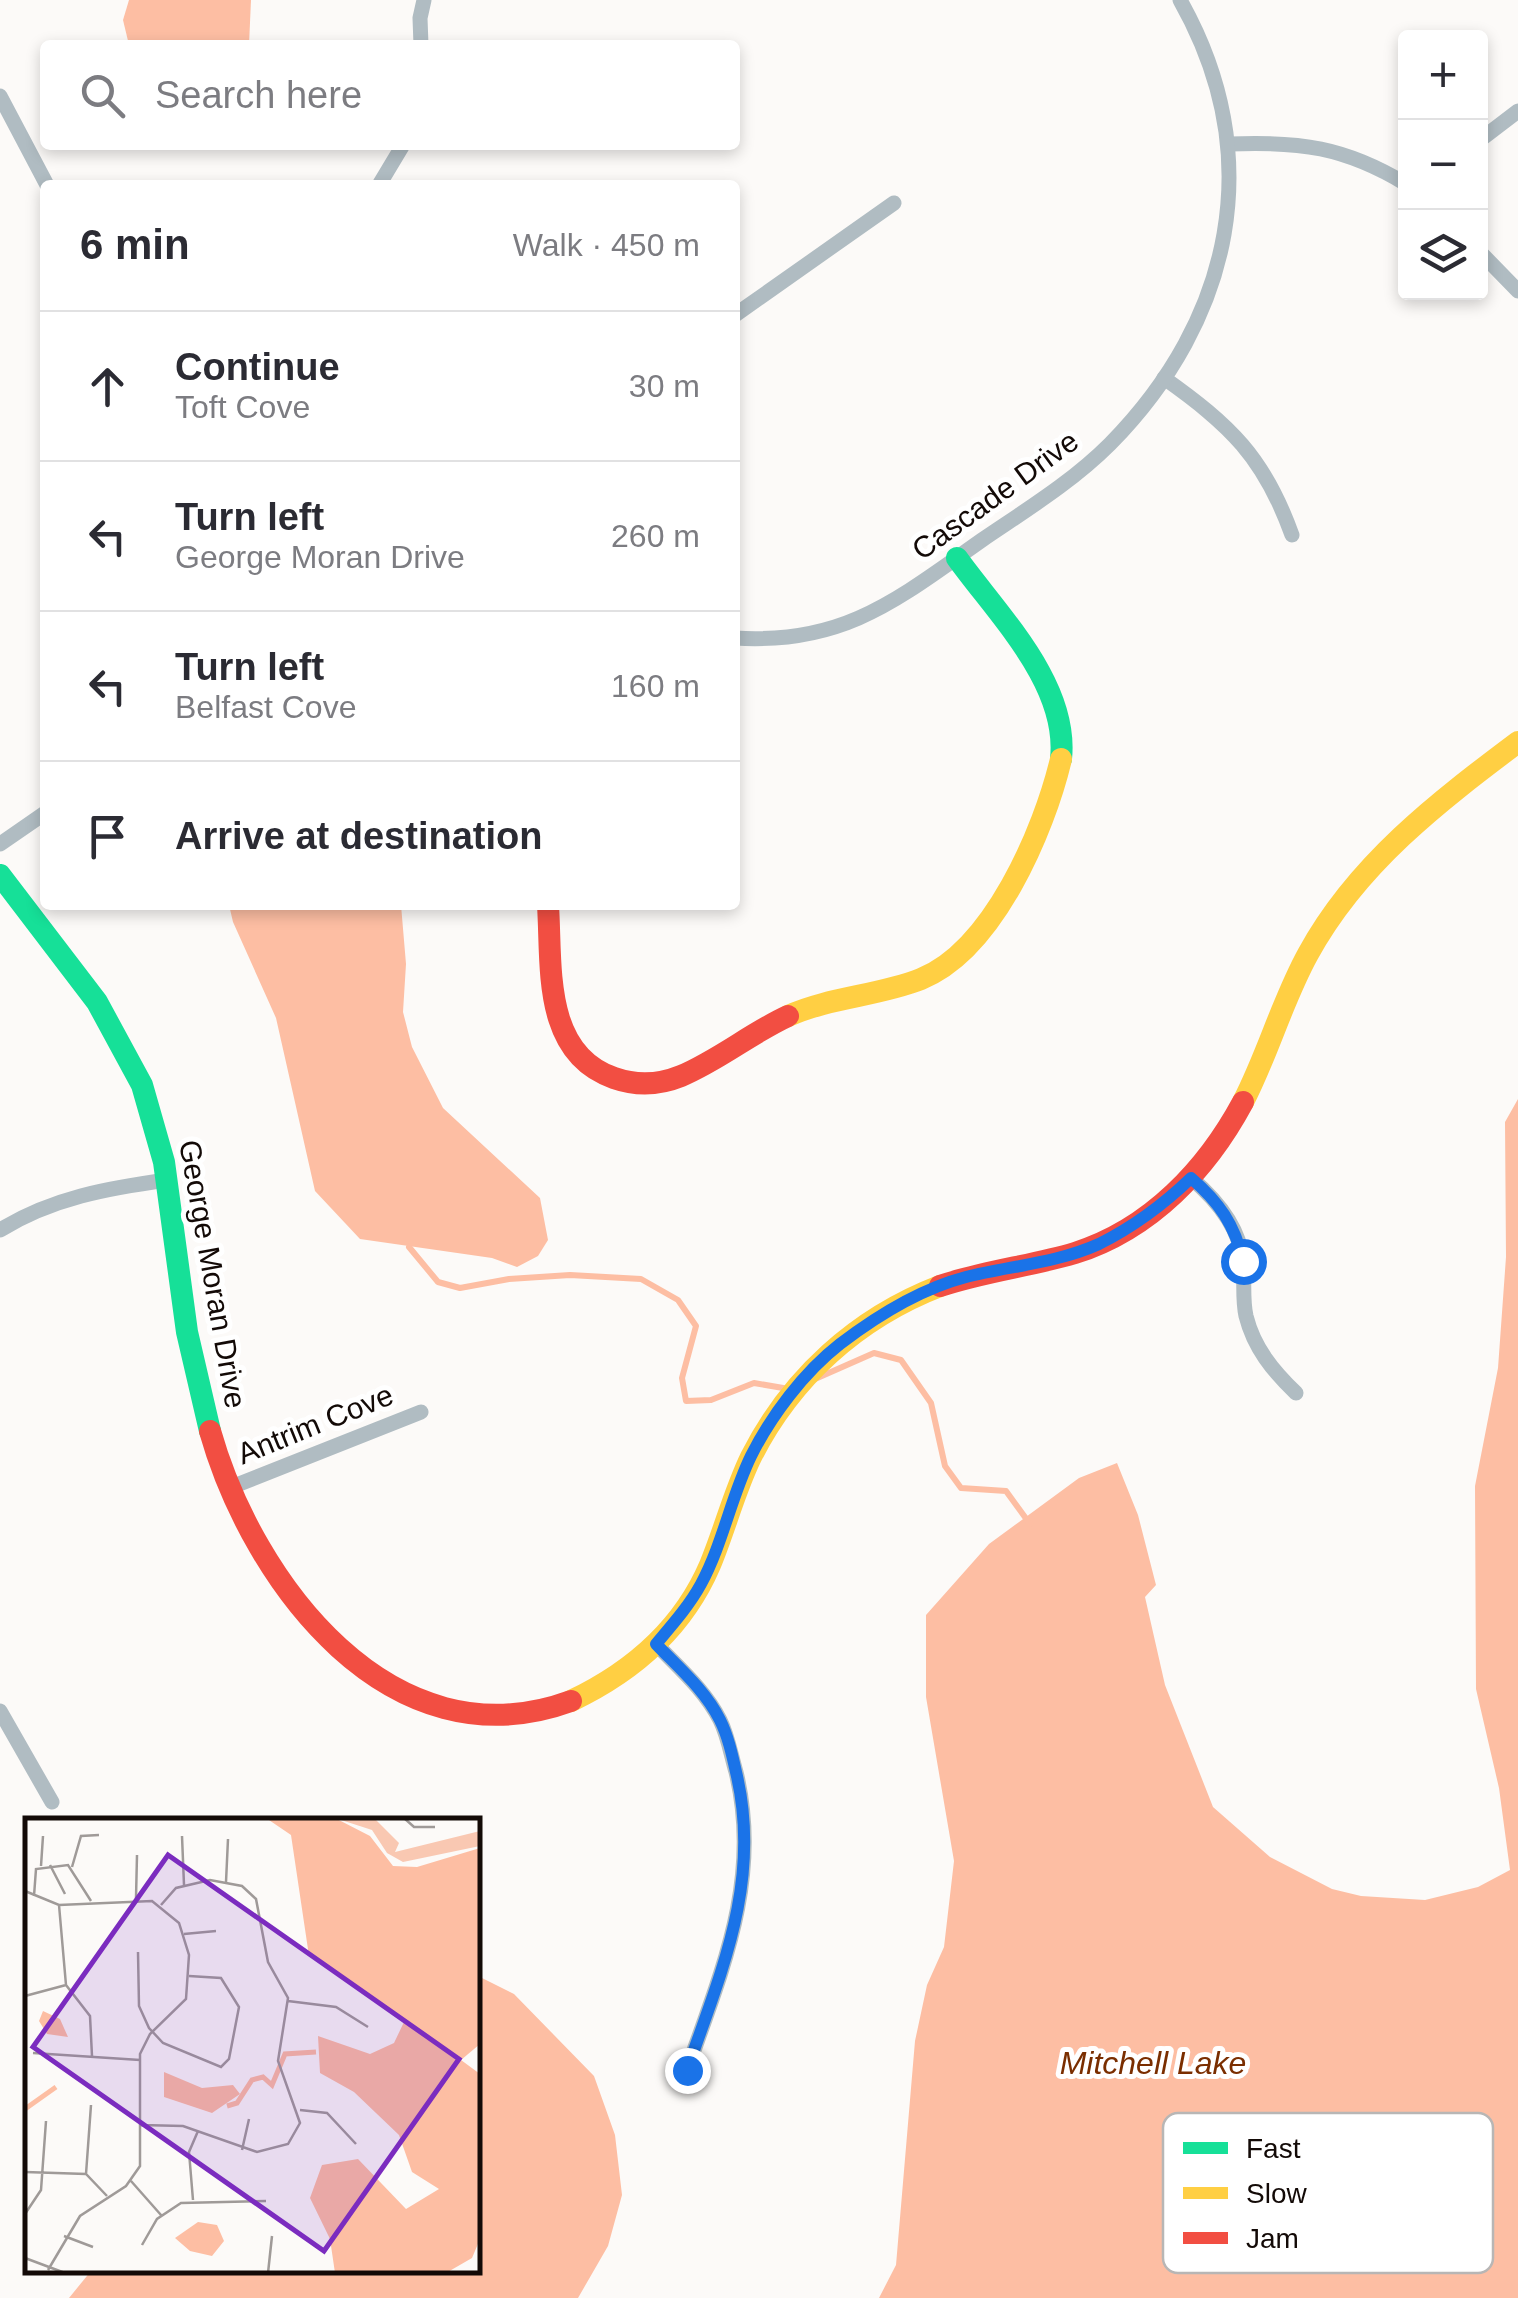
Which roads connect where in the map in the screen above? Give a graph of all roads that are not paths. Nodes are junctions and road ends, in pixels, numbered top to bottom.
1 (424, 0) edge
2 (1180, 0) edge
3 (421, 40) edge
4 (0, 96) edge
5 (1518, 111) edge
6 (1488, 134) edge
7 (1229, 144) junction
8 (400, 150) edge
9 (1398, 179) edge
10 (43, 180) edge
11 (383, 180) edge
12 (894, 203) dead end
13 (1488, 260) edge
14 (1518, 291) edge
15 (740, 311) edge
16 (1164, 378) junction
17 (1292, 535) dead end
18 (957, 558) junction
19 (740, 638) edge
20 (1518, 742) edge
21 (40, 816) edge
22 (0, 844) edge
23 (0, 876) edge
24 (548, 910) edge
25 (1191, 1178) junction
26 (168, 1180) junction
27 (0, 1230) edge
28 (1296, 1393) dead end
29 (421, 1412) dead end
30 (230, 1488) junction
31 (656, 1644) junction
32 (0, 1710) edge
33 (52, 1802) dead end
34 (687, 2070) dead end

1 - 3 street
2 - 7 street, Cascade Drive
4 - 10 street
5 - 6 street
7 - 9 street
7 - 16 street, Cascade Drive
8 - 11 street
12 - 15 street
13 - 14 street
16 - 17 street
16 - 18 street, Cascade Drive
18 - 19 street, Cascade Drive
18 - 24 street
20 - 25 street, George Moran Drive
21 - 22 street
23 - 26 street, George Moran Drive
25 - 28 street
25 - 31 street, George Moran Drive
26 - 27 street
26 - 30 street, George Moran Drive
29 - 30 street, Antrim Cove
30 - 31 street, George Moran Drive
31 - 34 street
32 - 33 street

